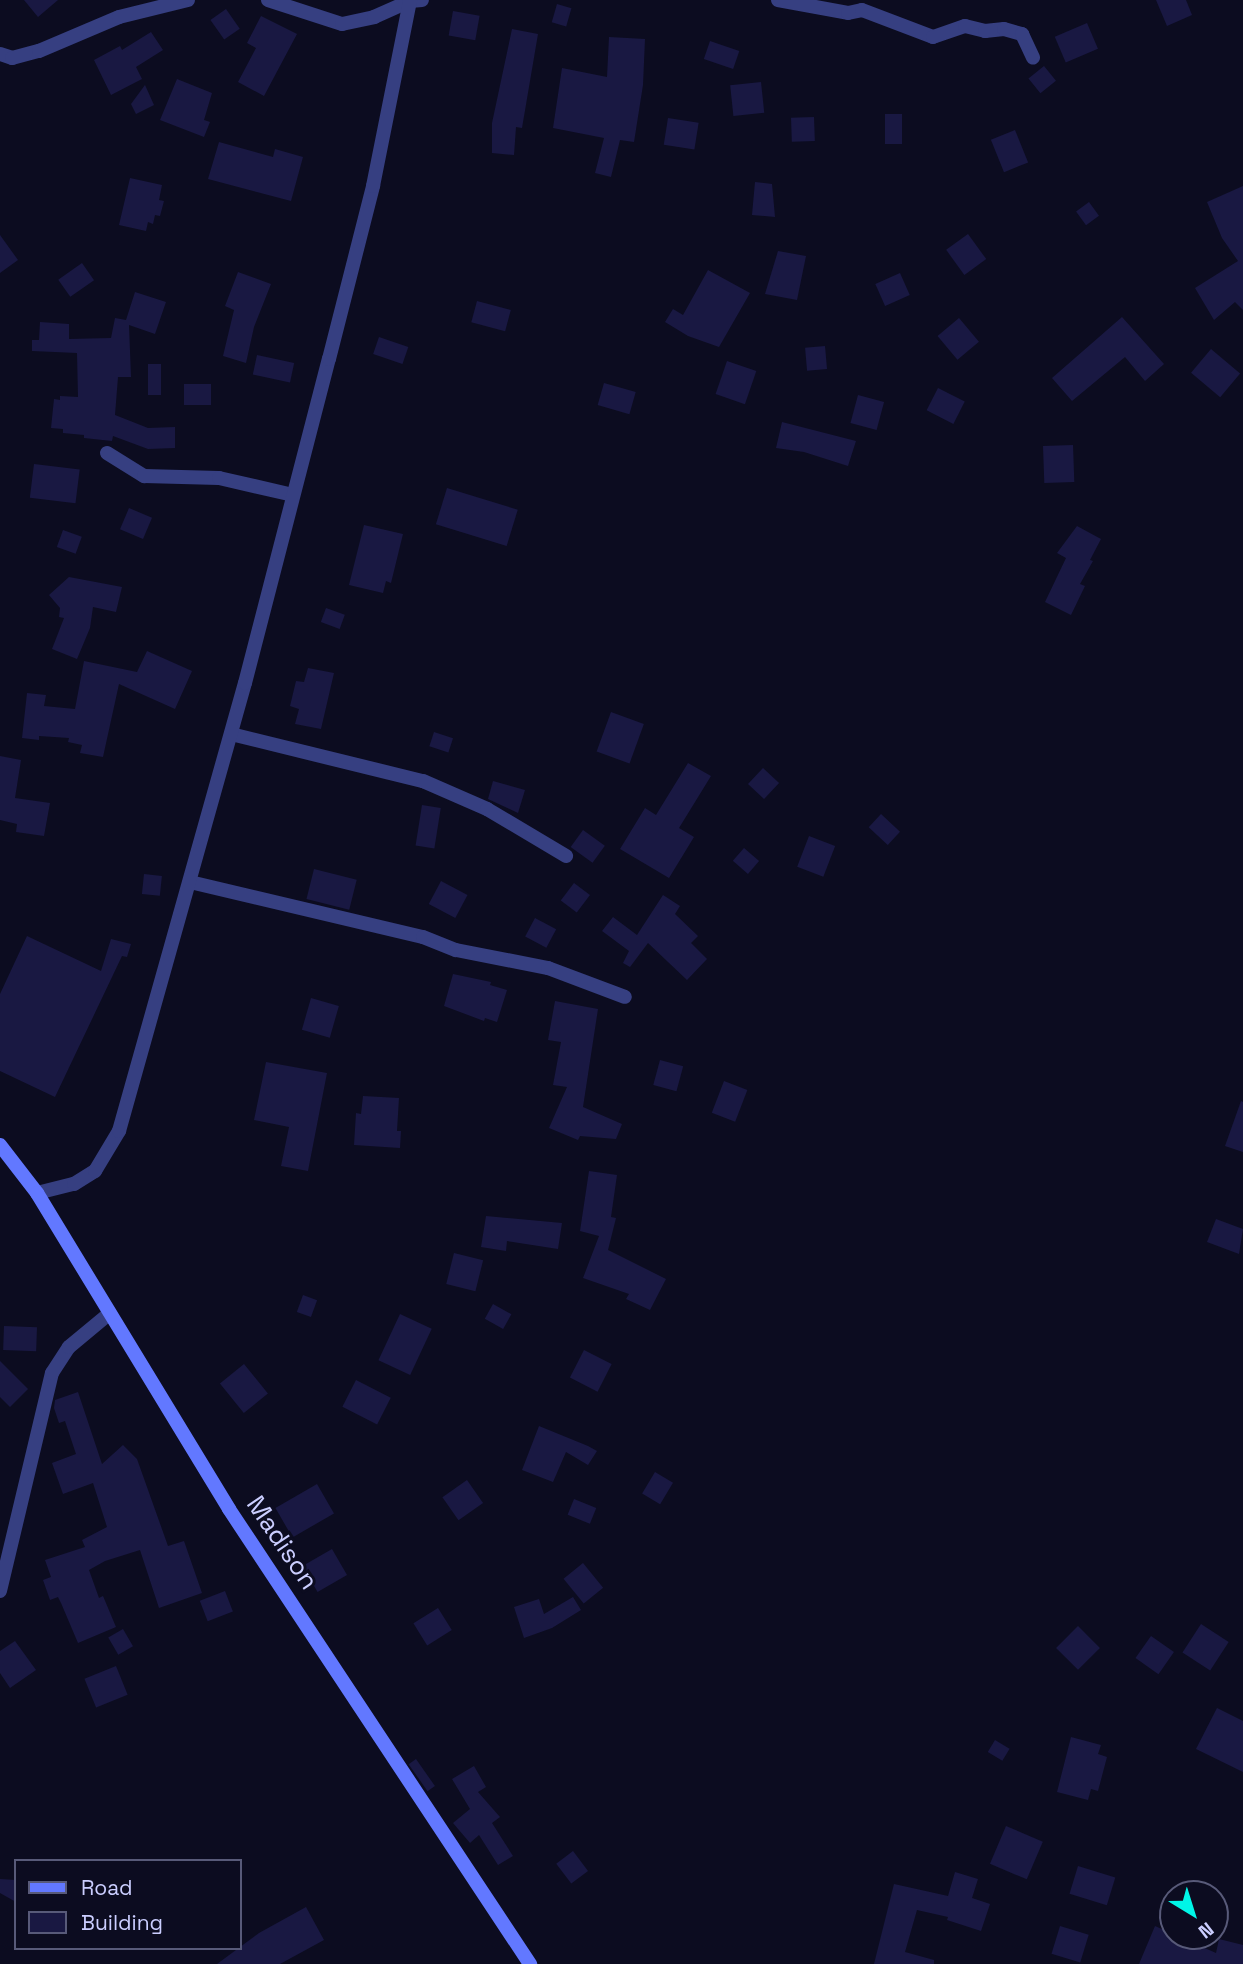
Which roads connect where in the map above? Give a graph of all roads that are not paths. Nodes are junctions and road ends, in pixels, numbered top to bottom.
1 (188, 0) edge
2 (268, 0) edge
3 (414, 0) edge
4 (778, 0) edge
5 (0, 54) edge
6 (1033, 58) dead end
7 (107, 453) dead end
8 (293, 495) junction
9 (231, 734) junction
10 (566, 856) dead end
11 (190, 882) junction
12 (625, 997) dead end
13 (0, 1144) edge
14 (37, 1193) junction
15 (110, 1313) junction
16 (0, 1591) edge
17 (530, 1964) edge

1 - 5 street
2 - 3 street
3 - 8 street
4 - 6 street
7 - 8 street
8 - 9 street
9 - 10 street
9 - 11 street
11 - 12 street
11 - 14 street
13 - 14 street, Madison
14 - 15 street, Madison
15 - 16 street
15 - 17 street, Madison

